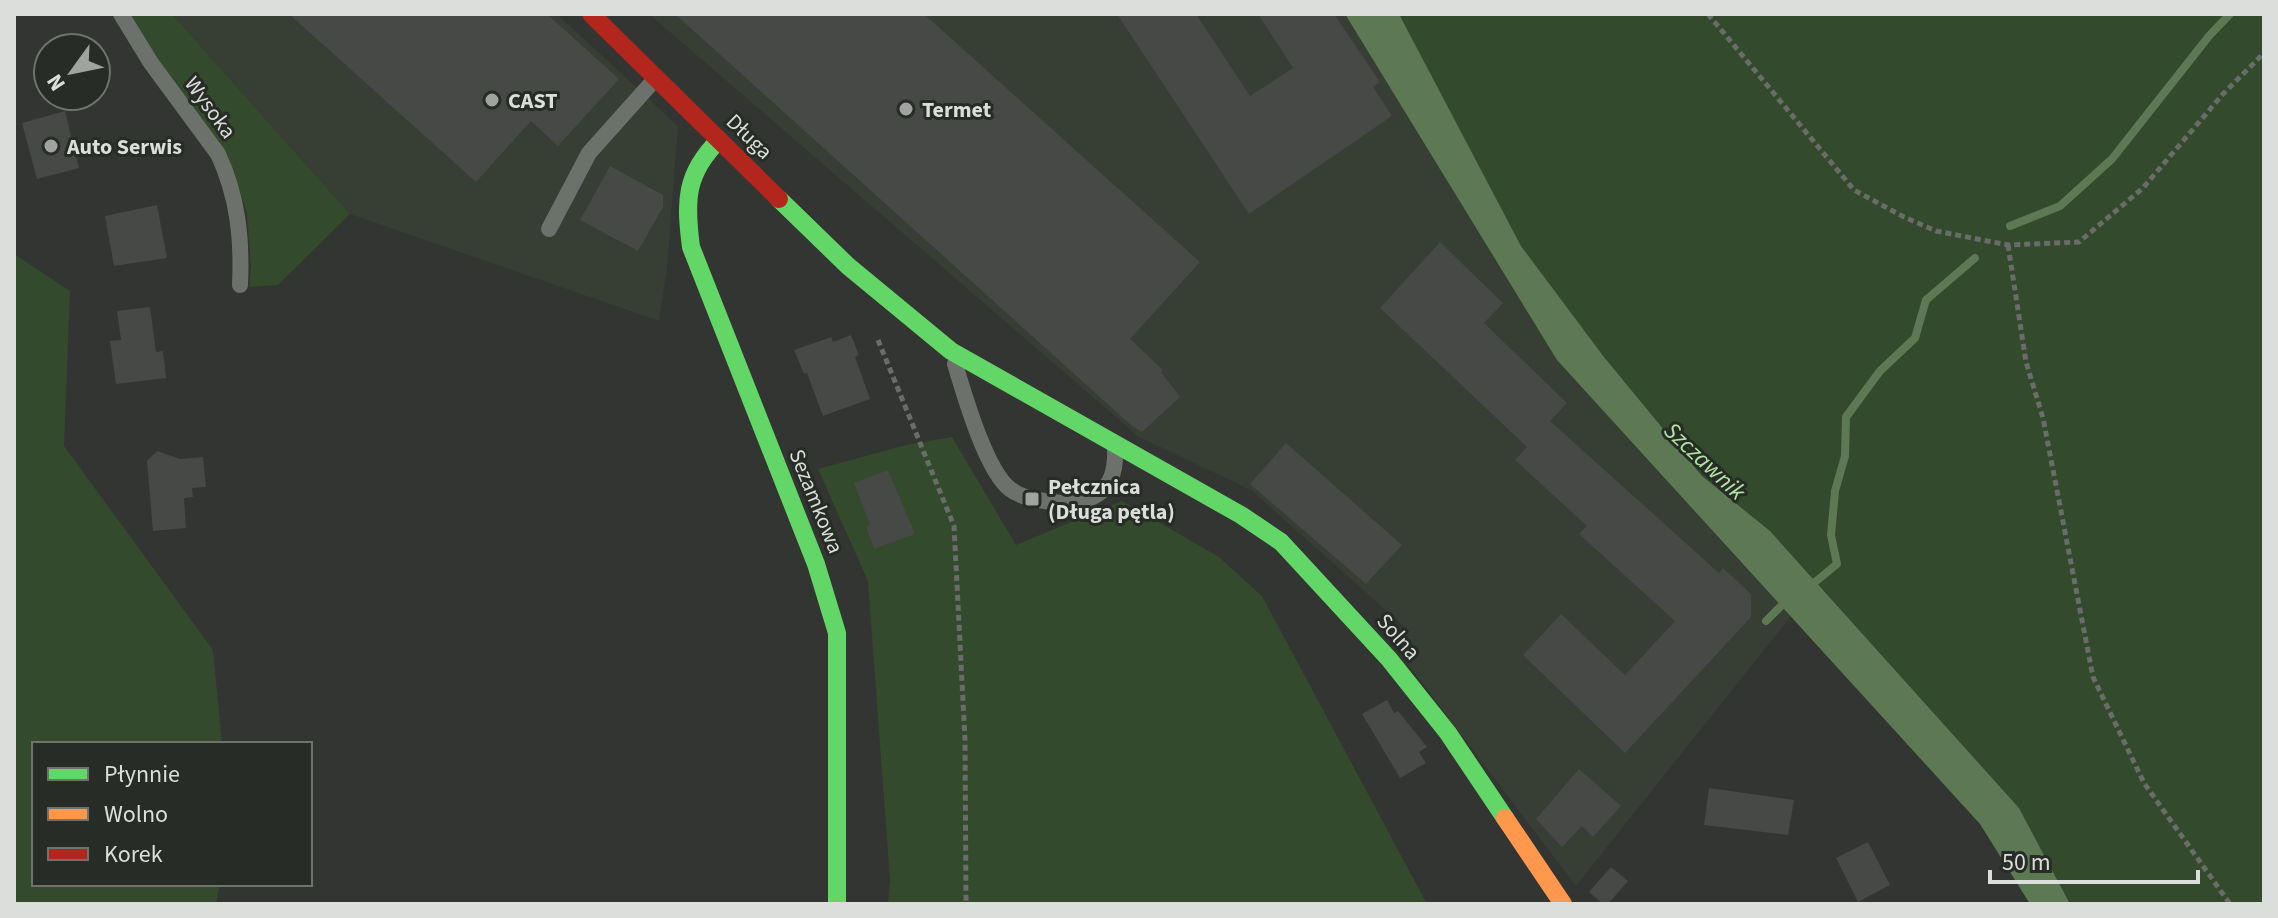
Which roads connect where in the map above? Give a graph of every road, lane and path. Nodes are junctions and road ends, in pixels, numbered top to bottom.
1 (121, 14) edge
2 (591, 14) edge
3 (1708, 14) edge
4 (2264, 53) edge
5 (657, 78) junction
6 (719, 140) junction
7 (549, 229) dead end
8 (2008, 245) junction
9 (240, 285) dead end
10 (876, 334) dead end
11 (951, 351) junction
12 (1115, 445) junction
13 (837, 904) edge
14 (966, 904) edge
15 (1563, 904) edge
16 (2230, 904) edge

1 - 9 lane, Wysoka
2 - 5 street, Długa
3 - 8 path
4 - 8 path
5 - 6 street, Długa
5 - 7 lane
6 - 11 street, Długa
6 - 13 street, Sezamkowa
8 - 16 path
10 - 14 path
11 - 12 street, Solna
11 - 12 lane
12 - 15 street, Solna

